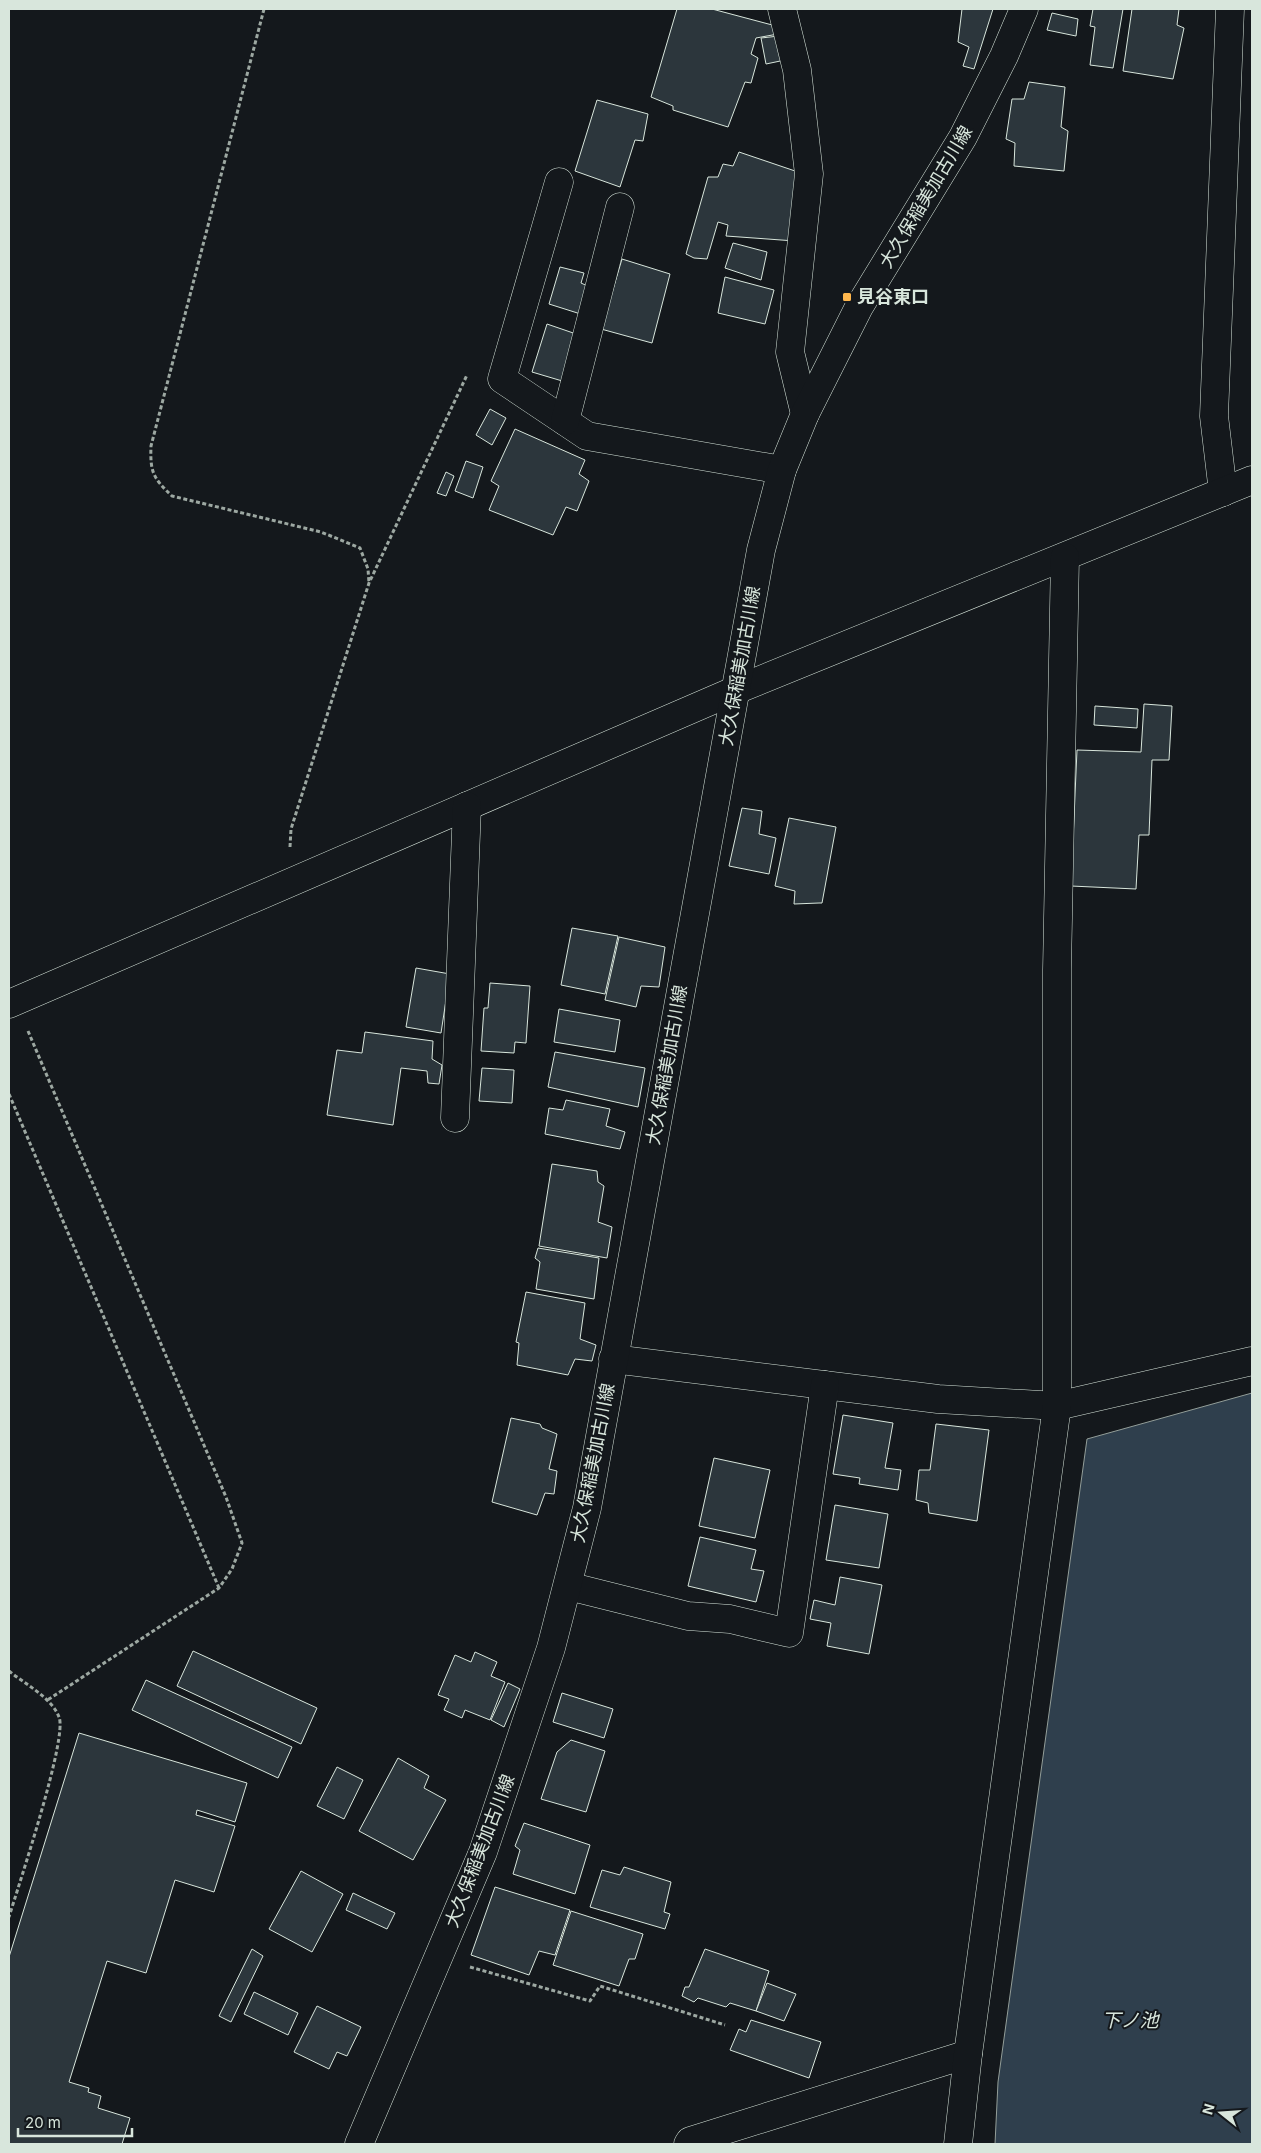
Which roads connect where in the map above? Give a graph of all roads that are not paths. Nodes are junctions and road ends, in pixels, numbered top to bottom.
1 (782, 9) edge
2 (1024, 9) edge
3 (1230, 9) edge
4 (559, 182) dead end
5 (620, 207) dead end
6 (805, 414) junction
7 (564, 421) junction
8 (782, 470) junction
9 (1252, 480) edge
10 (1223, 492) junction
11 (1065, 557) junction
12 (736, 690) junction
13 (467, 806) junction
14 (12, 1002) edge
15 (455, 1118) dead end
16 (613, 1359) junction
17 (1252, 1361) edge
18 (825, 1385) junction
19 (1057, 1406) junction
20 (568, 1586) junction
21 (968, 2054) junction
22 (359, 2144) edge
23 (688, 2144) edge
24 (958, 2144) edge

1 - 6 street
2 - 6 street, 大久保稲美加古川線
3 - 10 street
4 - 7 street
5 - 7 street
6 - 8 street, 大久保稲美加古川線
7 - 8 street
8 - 12 street, 大久保稲美加古川線
9 - 10 street
10 - 11 street
11 - 12 street
11 - 19 street
12 - 13 street
12 - 16 street, 大久保稲美加古川線
13 - 14 street
13 - 15 street
16 - 18 street
16 - 20 street, 大久保稲美加古川線
17 - 19 street
18 - 19 street
18 - 20 street
19 - 21 street
20 - 22 street, 大久保稲美加古川線
21 - 23 street
21 - 24 street

